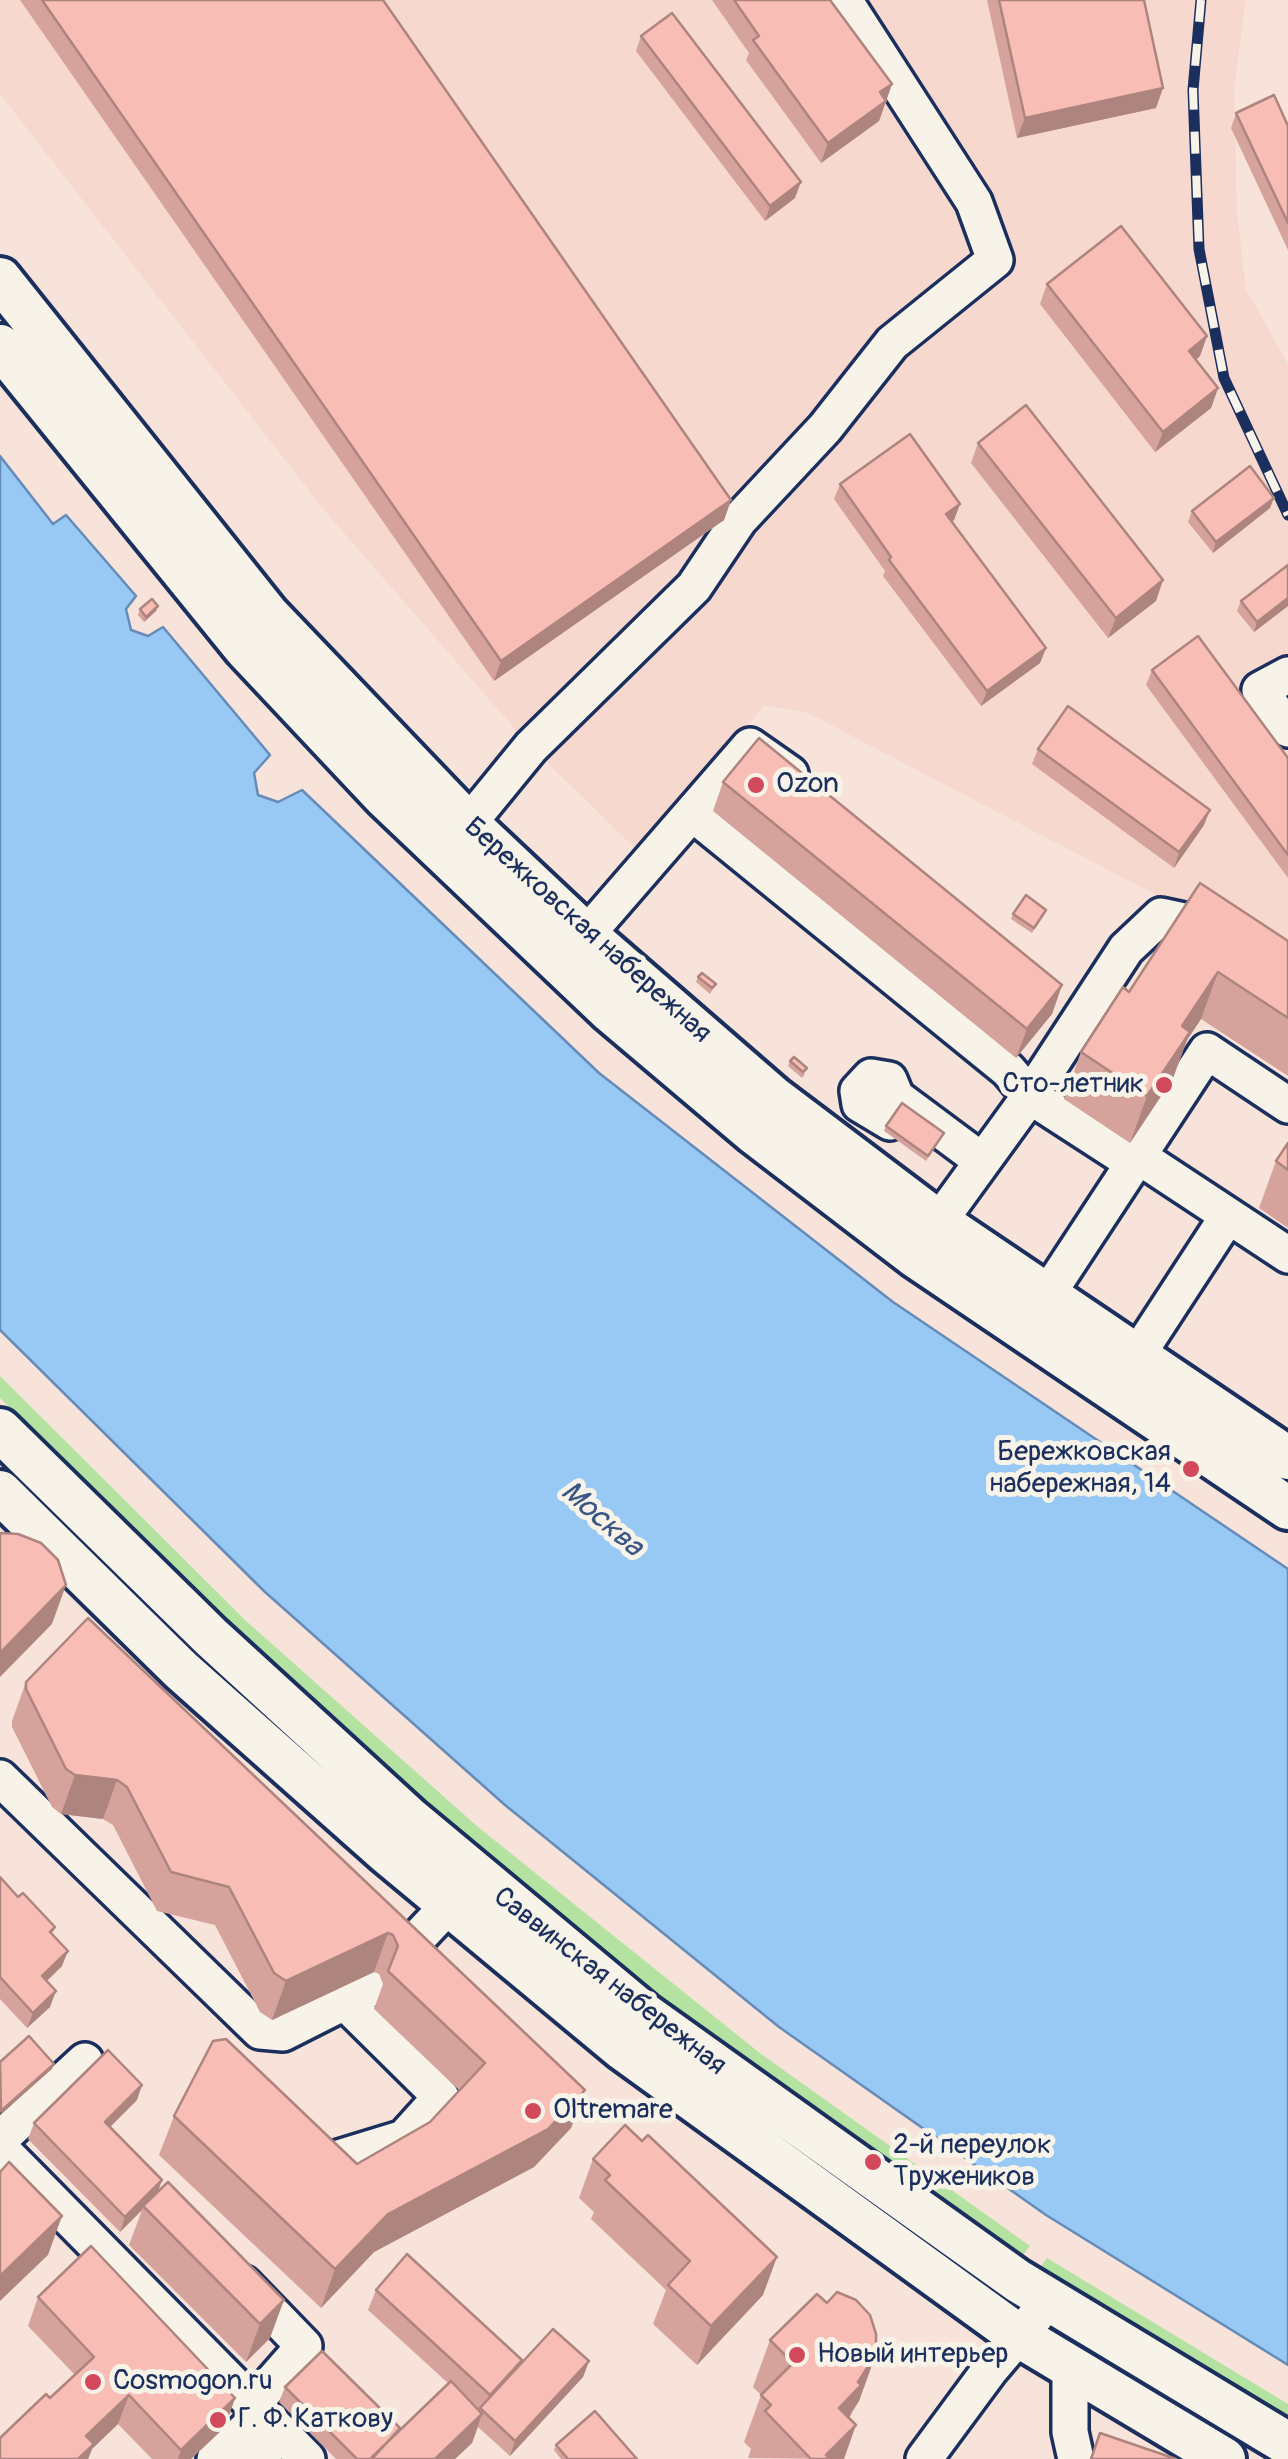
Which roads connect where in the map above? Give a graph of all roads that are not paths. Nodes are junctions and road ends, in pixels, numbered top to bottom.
1 (844, 0) edge
2 (0, 279) edge
3 (0, 346) edge
4 (1288, 675) edge
5 (1288, 729) edge
6 (812, 790) edge
7 (692, 813) junction
8 (468, 824) junction
9 (586, 935) junction
10 (1288, 982) edge
11 (1030, 1096) junction
12 (1288, 1104) edge
13 (890, 1122) edge
14 (932, 1152) edge
15 (1138, 1156) junction
16 (976, 1170) junction
17 (1228, 1216) junction
18 (926, 1238) junction
19 (1288, 1255) edge
20 (1044, 1298) junction
21 (1136, 1357) junction
22 (0, 1430) edge
23 (1288, 1458) edge
24 (0, 1492) edge
25 (1288, 1508) edge
26 (0, 1778) edge
27 (449, 1905) junction
28 (345, 2002) junction
29 (85, 2061) dead end
30 (0, 2139) edge
31 (0, 2148) edge
32 (319, 2164) edge
33 (225, 2265) edge
34 (1049, 2301) junction
35 (1019, 2336) junction
36 (1070, 2368) junction
37 (266, 2417) junction
38 (1288, 2444) edge
39 (1084, 2447) edge
40 (215, 2459) edge
41 (256, 2459) edge
42 (308, 2459) edge
43 (924, 2459) edge
44 (1224, 2459) edge

1 - 8 street
2 - 8 main road, Бережковская набережная
3 - 18 main road, Бережковская набережная
4 - 5 street
6 - 7 street
7 - 9 street
7 - 11 street
8 - 9 main road, Бережковская набережная
9 - 18 main road, Бережковская набережная
10 - 11 street
11 - 15 street
11 - 16 street
12 - 15 street
13 - 16 street
14 - 16 street
15 - 17 street
15 - 20 street
16 - 18 street
17 - 19 street
17 - 21 street
18 - 20 main road, Бережковская набережная
18 - 25 main road, Бережковская набережная
20 - 21 main road, Бережковская набережная
21 - 23 main road, Бережковская набережная
22 - 34 main road, Саввинская набережная
24 - 27 main road, Саввинская набережная
26 - 28 street
27 - 28 street
27 - 35 main road, Саввинская набережная
28 - 32 street
29 - 30 street
31 - 37 street
33 - 37 street
34 - 35 street
34 - 38 main road, Саввинская набережная
35 - 36 main road, Саввинская набережная
35 - 43 street
36 - 39 street
36 - 44 main road, Саввинская набережная
37 - 40 street
37 - 41 street
37 - 42 street

